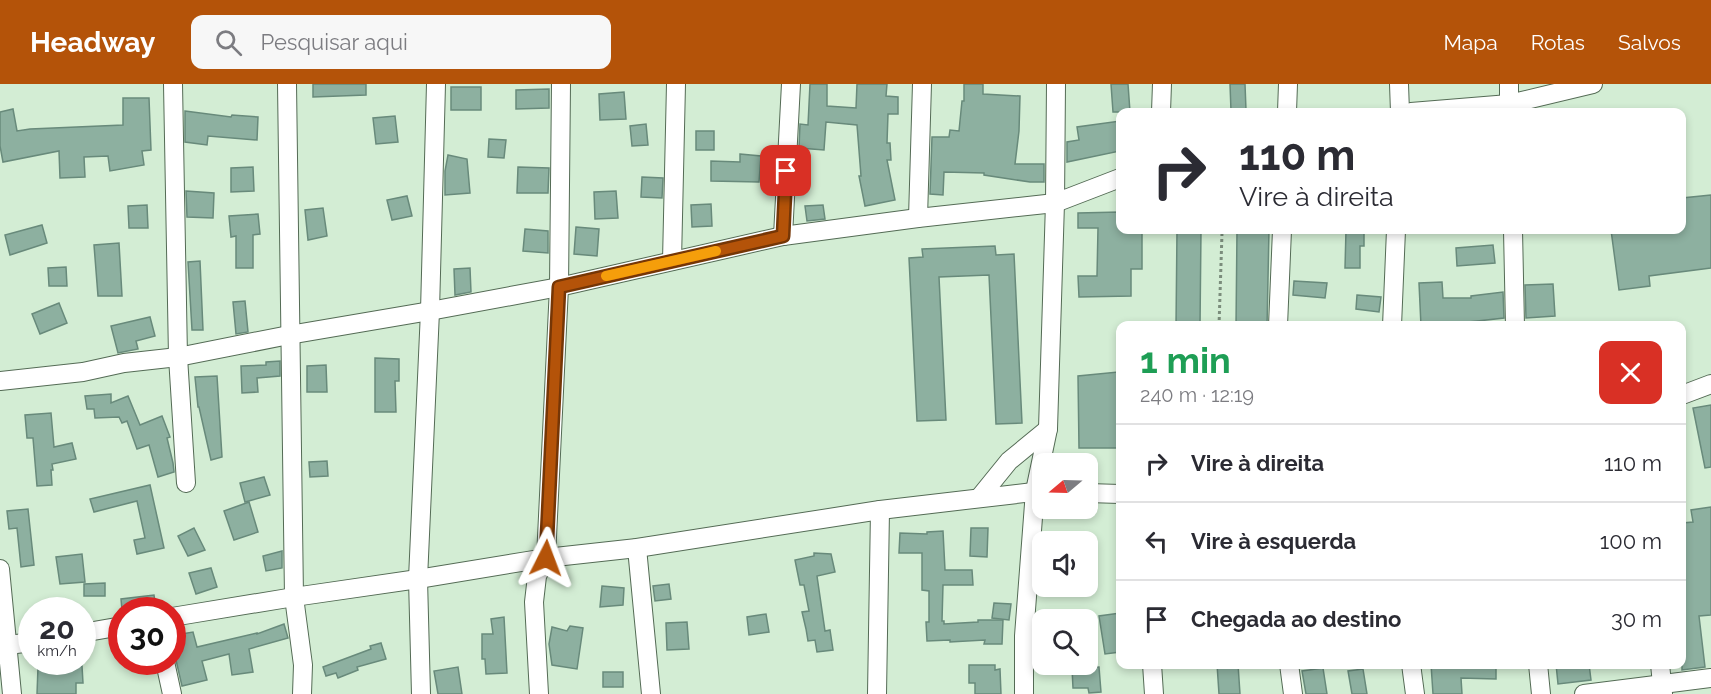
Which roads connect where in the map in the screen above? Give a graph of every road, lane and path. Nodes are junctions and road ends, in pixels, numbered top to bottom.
1 (173, 84) edge
2 (286, 84) edge
3 (436, 84) edge
4 (561, 84) edge
5 (676, 84) edge
6 (790, 84) edge
7 (922, 84) edge
8 (1056, 84) edge
9 (1162, 84) edge
10 (1288, 84) edge
11 (1400, 84) edge
12 (1509, 84) edge
13 (1593, 84) edge
14 (1161, 108) edge
15 (1287, 108) edge
16 (1400, 108) edge
17 (1509, 108) edge
18 (1116, 180) edge
19 (1055, 203) junction
20 (918, 218) junction
21 (1222, 234) edge
22 (1282, 234) edge
23 (1396, 234) edge
24 (1513, 234) edge
25 (783, 236) junction
26 (672, 261) junction
27 (559, 287) junction
28 (430, 311) junction
29 (1219, 321) edge
30 (1278, 321) edge
31 (1392, 321) edge
32 (1515, 321) edge
33 (290, 335) junction
34 (178, 357) junction
35 (0, 381) edge
36 (1711, 384) edge
37 (1686, 393) edge
38 (1048, 429) junction
39 (1045, 453) edge
40 (186, 483) dead end
41 (1032, 492) edge
42 (1098, 493) edge
43 (1116, 494) edge
44 (978, 498) junction
45 (880, 510) junction
46 (1036, 519) edge
47 (637, 548) junction
48 (546, 558) junction
49 (0, 569) edge
50 (418, 579) junction
51 (294, 597) junction
52 (186, 615) edge
53 (4, 646) edge
54 (1152, 669) edge
55 (1290, 669) edge
56 (1412, 669) edge
57 (1538, 669) edge
58 (1661, 669) edge
59 (167, 675) edge
60 (1711, 678) edge
61 (1663, 689) edge
62 (12, 694) edge
63 (171, 694) edge
64 (302, 694) edge
65 (421, 694) edge
66 (539, 694) edge
67 (651, 694) edge
68 (877, 694) edge
69 (1024, 694) edge
70 (1154, 694) edge
71 (1293, 694) edge
72 (1415, 694) edge
73 (1541, 694) edge
74 (1584, 694) edge

1 - 34 street
2 - 33 street
3 - 28 street
4 - 27 street
5 - 26 street
6 - 25 street
7 - 20 street
8 - 19 street
9 - 14 street
10 - 15 street
11 - 16 street
12 - 17 street
13 - 17 street
18 - 19 street
19 - 20 street
19 - 38 street
20 - 25 street
21 - 29 path
22 - 30 street
23 - 31 street
24 - 32 street
25 - 26 street
26 - 27 street
27 - 28 street
27 - 48 street
28 - 33 street
28 - 50 street
33 - 34 street
33 - 51 street
34 - 35 street
34 - 40 street
36 - 37 street
38 - 39 street
38 - 44 street
41 - 44 street
42 - 43 street
44 - 45 street
45 - 47 street
45 - 68 street
46 - 69 street
47 - 48 street
47 - 67 street
48 - 50 street
48 - 66 street
49 - 53 street
50 - 51 street
50 - 65 street
51 - 52 street
51 - 64 street
53 - 62 street
54 - 70 street
55 - 71 street
56 - 72 street
57 - 73 street
58 - 61 street
59 - 63 street
60 - 61 street
61 - 74 street

